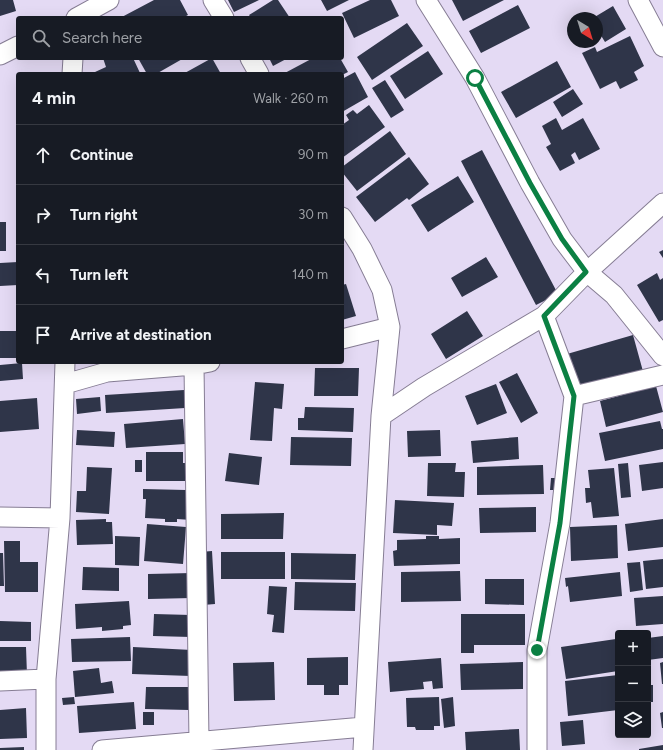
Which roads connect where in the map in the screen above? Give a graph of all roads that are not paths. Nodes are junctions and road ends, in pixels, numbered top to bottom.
1 (110, 0) edge
2 (213, 0) edge
3 (426, 0) edge
4 (638, 0) edge
5 (80, 16) edge
6 (223, 16) edge
7 (16, 47) edge
8 (663, 47) edge
9 (0, 55) edge
10 (73, 60) edge
11 (251, 60) edge
12 (72, 72) edge
13 (258, 72) edge
14 (663, 203) edge
15 (344, 219) edge
16 (586, 272) junction
17 (544, 316) junction
18 (390, 328) junction
19 (344, 339) edge
20 (663, 356) edge
21 (65, 364) edge
22 (191, 364) edge
23 (202, 364) edge
24 (663, 374) edge
25 (65, 384) junction
26 (574, 396) junction
27 (381, 416) junction
28 (0, 517) edge
29 (60, 518) junction
30 (46, 679) junction
31 (0, 680) edge
32 (364, 727) junction
33 (199, 742) junction
34 (46, 750) edge
35 (102, 750) edge
36 (363, 750) edge
37 (537, 750) edge

1 - 5 street
2 - 6 street
3 - 16 street
4 - 8 street
7 - 9 street
10 - 12 street
11 - 13 street
14 - 16 street
15 - 18 street
16 - 17 street
16 - 20 street
17 - 26 street
17 - 27 street
18 - 19 street
18 - 27 street
21 - 25 street
22 - 25 street
23 - 33 street
24 - 26 street
25 - 29 street
26 - 37 street
27 - 32 street
28 - 29 street
29 - 30 street
30 - 31 street
30 - 34 street
32 - 33 street
32 - 36 street
33 - 35 street

